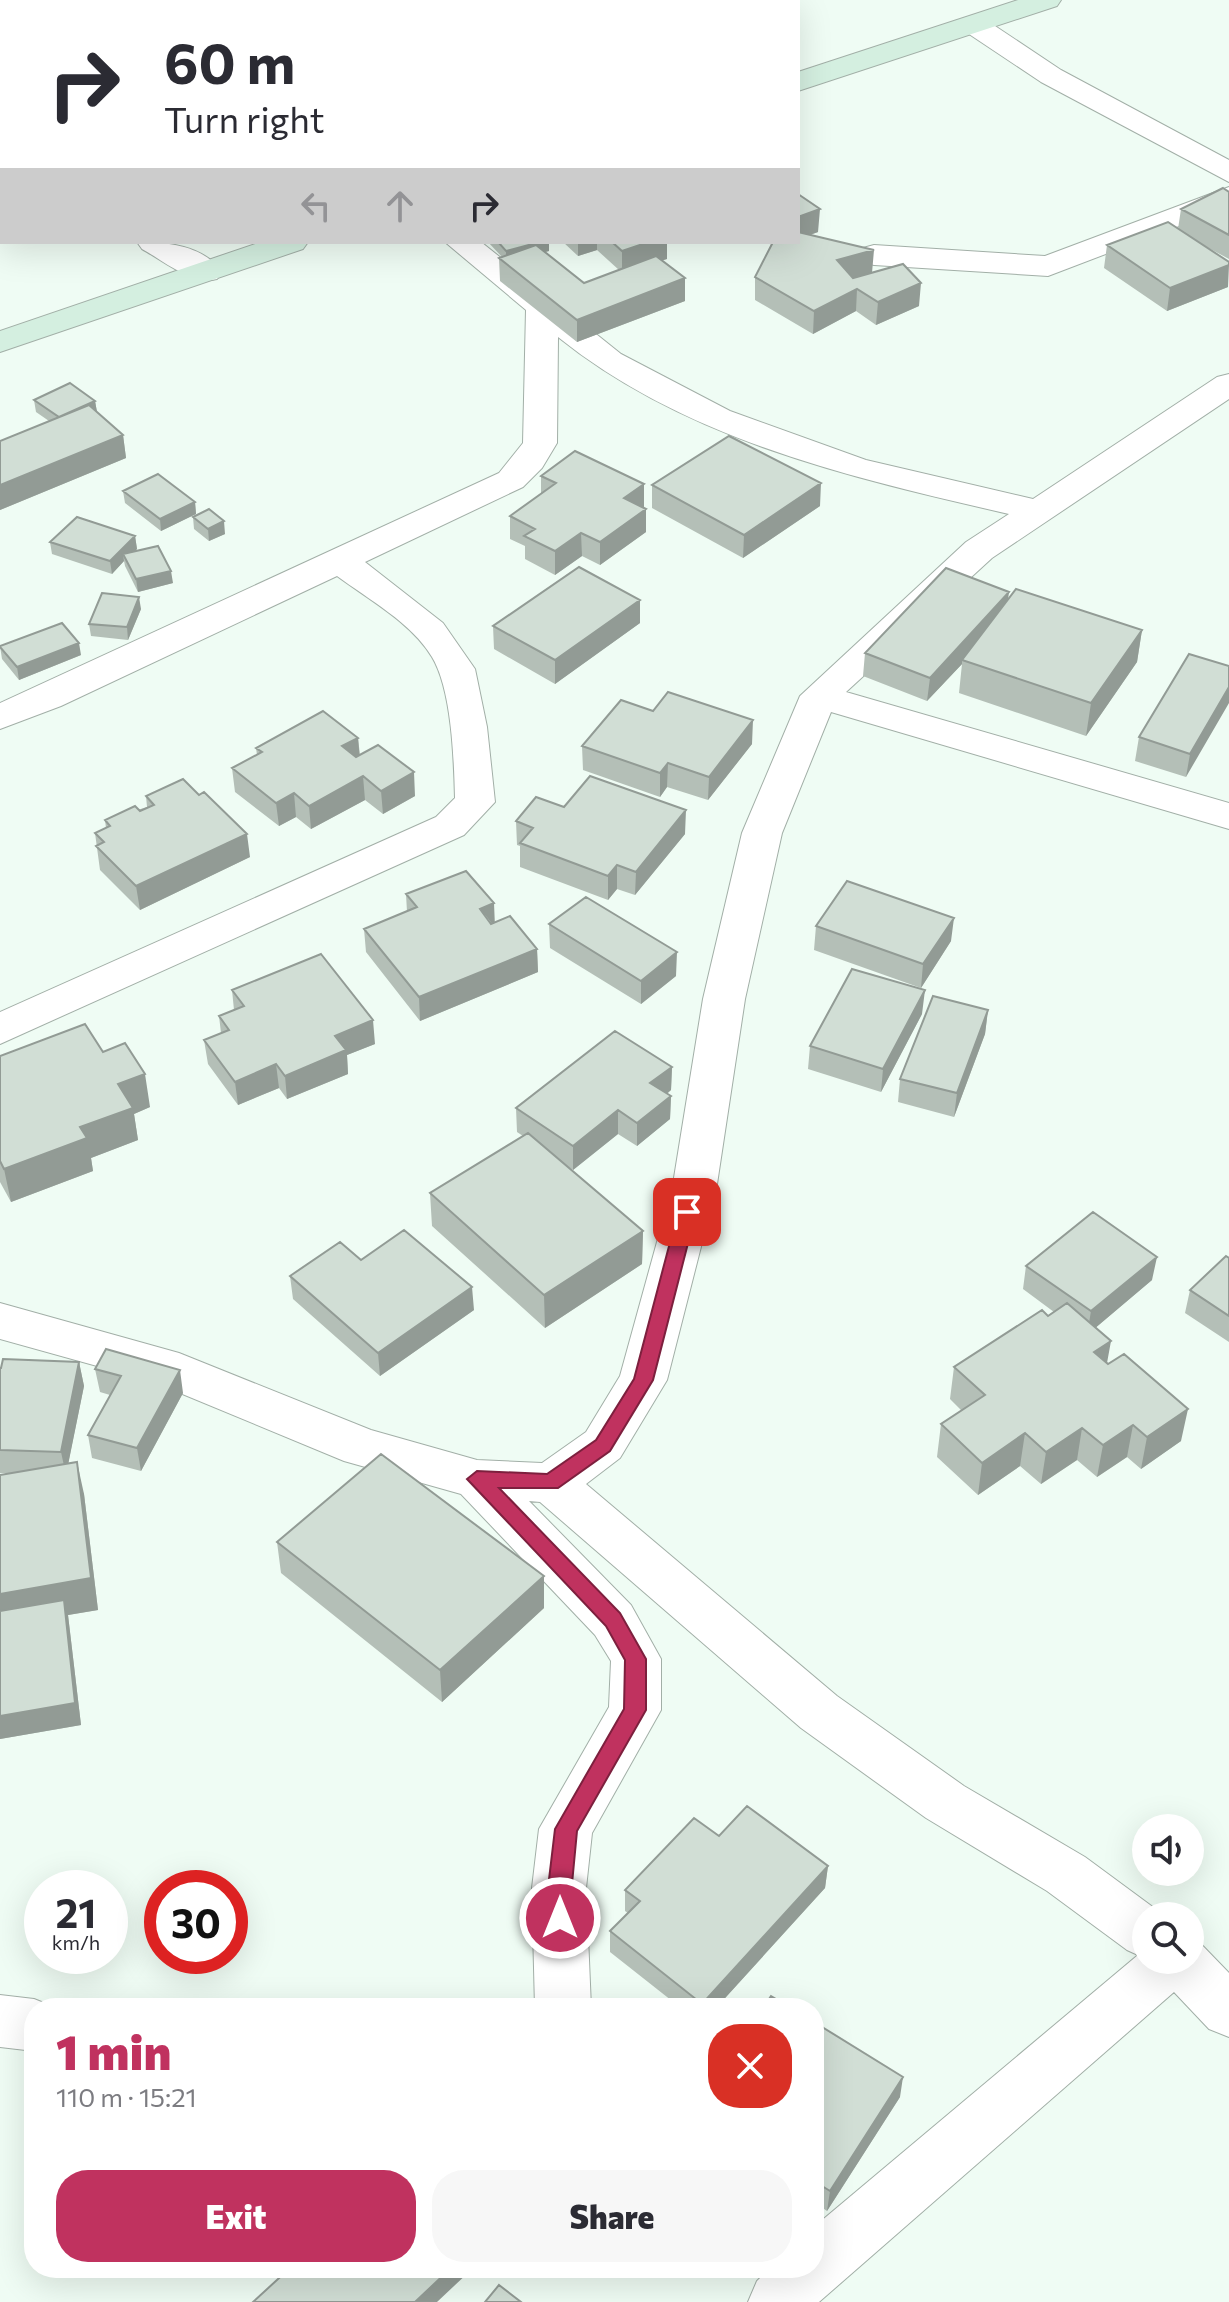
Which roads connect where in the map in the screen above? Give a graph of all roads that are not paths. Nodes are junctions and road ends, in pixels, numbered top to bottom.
1 (1047, 0) edge
2 (976, 26) junction
3 (800, 81) edge
4 (1229, 173) edge
5 (1229, 196) edge
6 (157, 244) edge
7 (286, 244) edge
8 (463, 244) edge
9 (874, 255) dead end
10 (206, 272) junction
11 (542, 310) junction
12 (0, 342) edge
13 (1229, 384) edge
14 (1036, 510) junction
15 (340, 561) junction
16 (819, 696) junction
17 (0, 717) edge
18 (1229, 816) edge
19 (0, 1029) edge
20 (0, 1321) edge
21 (477, 1479) junction
22 (551, 1483) junction
23 (1132, 1923) edge
24 (1155, 1974) edge
25 (1193, 1974) edge
26 (563, 1998) edge
27 (1229, 2011) edge
28 (0, 2021) edge
29 (24, 2024) edge
30 (824, 2253) edge
31 (800, 2278) edge
32 (778, 2302) edge

1 - 2 street
2 - 3 street
2 - 4 street
5 - 9 street
6 - 10 street
7 - 10 street
8 - 11 street
10 - 12 street
11 - 14 street
11 - 15 street
13 - 14 street
14 - 16 street
15 - 17 street
15 - 19 street
16 - 18 street
16 - 22 street
20 - 21 street
21 - 22 street
21 - 26 street
22 - 23 street
24 - 30 street
25 - 27 street
28 - 29 street
31 - 32 street

